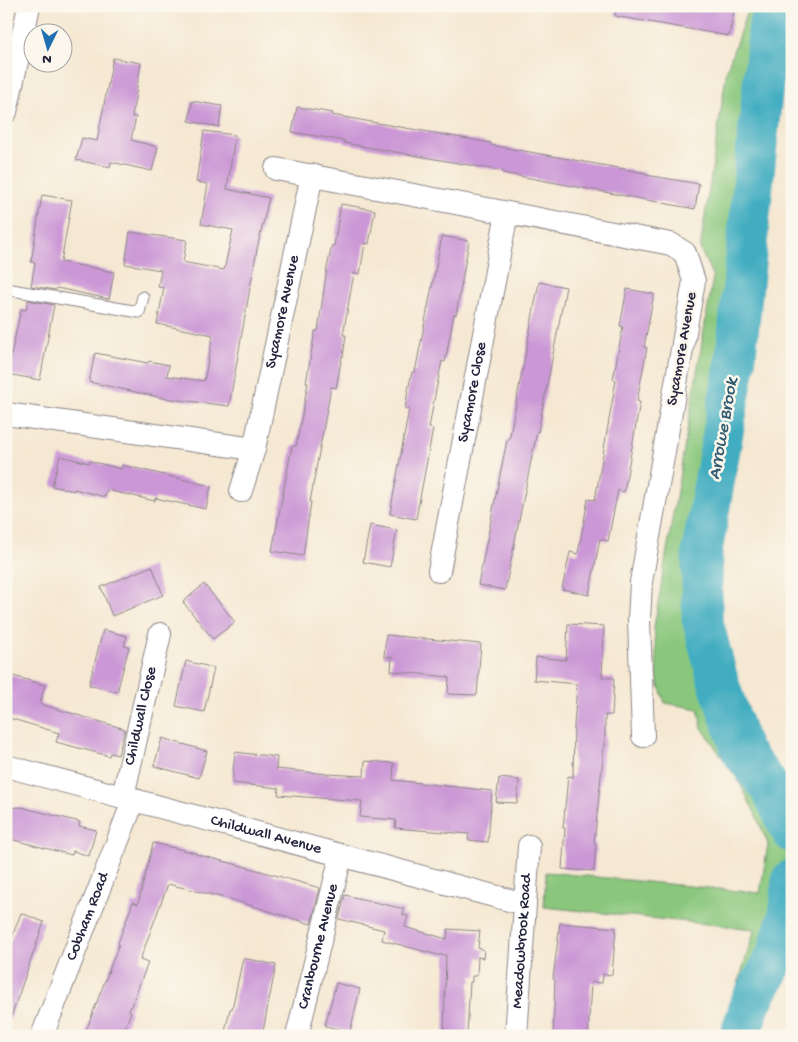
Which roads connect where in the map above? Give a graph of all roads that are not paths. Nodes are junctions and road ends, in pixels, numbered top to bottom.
1 (29, 6) edge
2 (6, 112) edge
3 (276, 169) dead end
4 (312, 175) junction
5 (507, 213) junction
6 (6, 289) edge
7 (143, 297) dead end
8 (6, 414) edge
9 (254, 449) junction
10 (241, 491) dead end
11 (439, 571) dead end
12 (160, 634) dead end
13 (643, 736) dead end
14 (6, 766) edge
15 (128, 798) junction
16 (529, 846) dead end
17 (341, 856) junction
18 (524, 904) junction
19 (42, 1036) edge
20 (297, 1036) edge
21 (516, 1036) edge

1 - 2 street
3 - 4 street, Sycamore Avenue
4 - 5 street, Sycamore Avenue
4 - 9 street, Sycamore Avenue
5 - 11 street, Sycamore Close
5 - 13 street, Sycamore Avenue
6 - 7 lane
8 - 9 street
9 - 10 street, Sycamore Avenue
12 - 15 street, Childwall Close
14 - 15 street, Childwall Avenue
15 - 17 street, Childwall Avenue
15 - 19 street, Cobham Road
16 - 18 street, Meadowbrook Road
17 - 18 street, Childwall Avenue
17 - 20 street, Cranbourne Avenue
18 - 21 street, Meadowbrook Road

